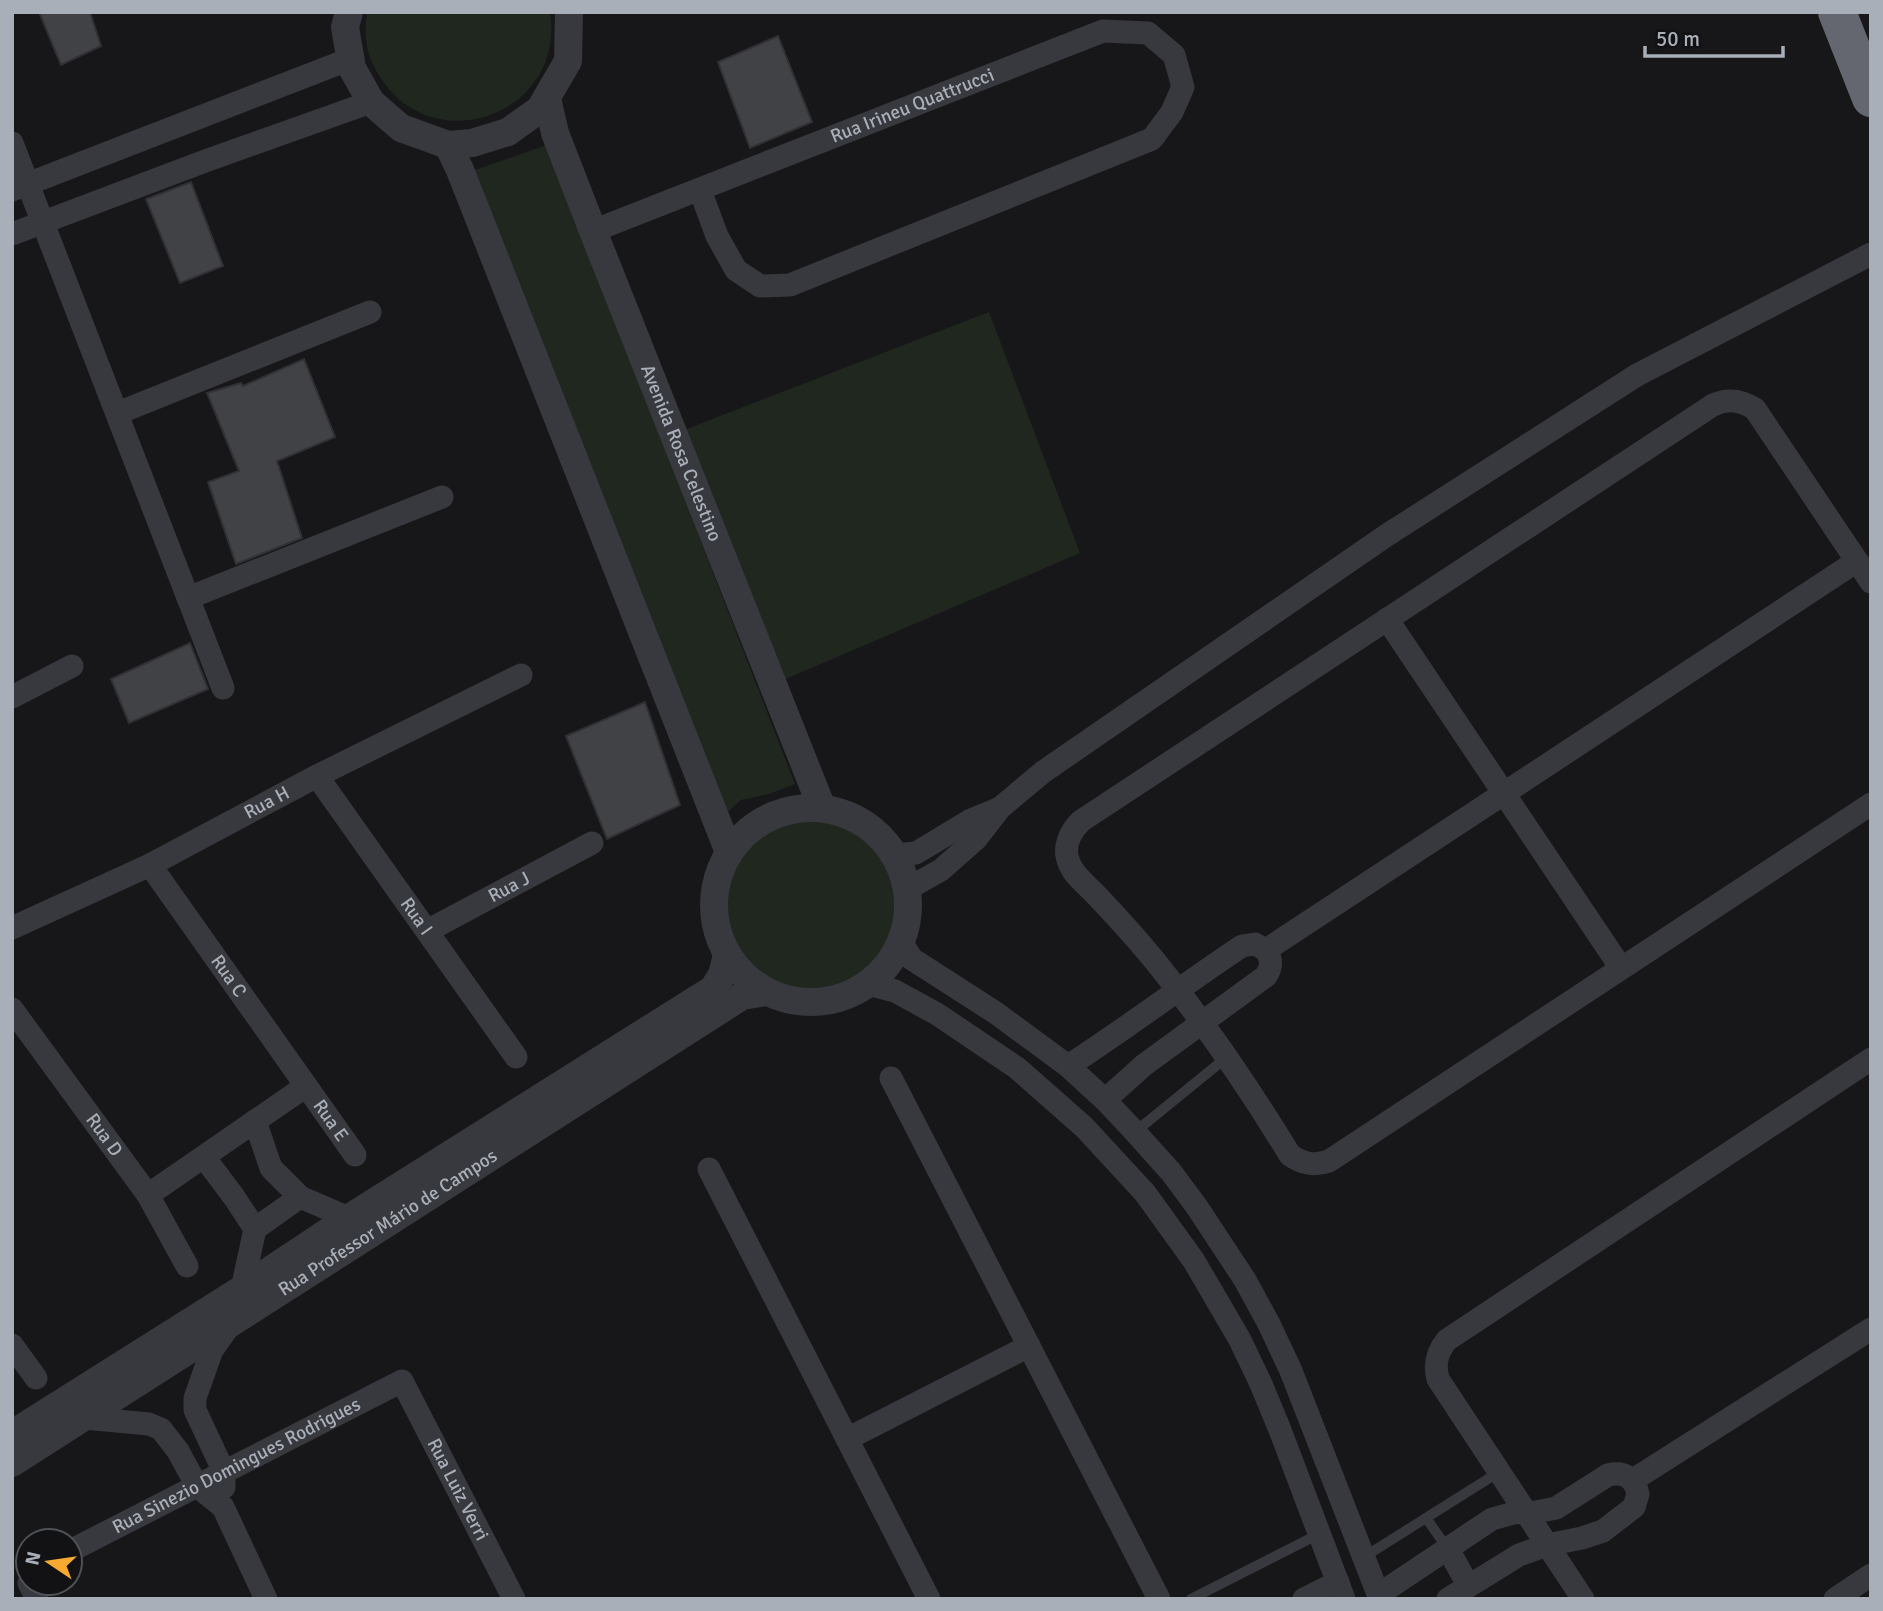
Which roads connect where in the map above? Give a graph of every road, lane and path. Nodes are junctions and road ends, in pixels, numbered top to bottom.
1 (349, 12) edge
2 (1837, 12) edge
3 (572, 13) edge
4 (350, 59) junction
5 (547, 98) junction
6 (1871, 98) edge
7 (371, 102) junction
8 (12, 143) edge
9 (448, 145) junction
10 (20, 187) edge
11 (700, 190) junction
12 (44, 222) junction
13 (593, 231) junction
14 (12, 234) edge
15 (1871, 254) edge
16 (370, 312) dead end
17 (118, 413) junction
18 (442, 497) dead end
19 (1857, 561) junction
20 (1871, 582) edge
21 (188, 598) junction
22 (1387, 619) junction
23 (72, 666) dead end
24 (521, 675) dead end
25 (223, 688) dead end
26 (13, 695) edge
27 (317, 776) junction
28 (1504, 793) junction
29 (1871, 804) edge
30 (822, 808) junction
31 (1000, 808) junction
32 (592, 843) dead end
33 (729, 852) junction
34 (895, 855) junction
35 (150, 865) junction
36 (907, 889) junction
37 (12, 928) edge
38 (427, 931) junction
39 (901, 942) junction
40 (1266, 950) junction
41 (727, 955) junction
42 (1621, 968) junction
43 (868, 984) junction
44 (1177, 989) junction
45 (766, 992) junction
46 (12, 1009) edge
47 (1203, 1023) junction
48 (1121, 1032) junction
49 (516, 1057) dead end
50 (1227, 1057) junction
51 (1871, 1059) edge
52 (1144, 1065) junction
53 (1068, 1066) junction
54 (891, 1078) dead end
55 (306, 1086) junction
56 (1105, 1100) junction
57 (255, 1121) junction
58 (1135, 1132) junction
59 (355, 1155) dead end
60 (204, 1157) junction
61 (709, 1169) dead end
62 (1171, 1172) junction
63 (1145, 1193) junction
64 (148, 1195) junction
65 (300, 1197) junction
66 (255, 1229) junction
67 (355, 1229) junction
68 (187, 1266) dead end
69 (242, 1289) junction
70 (230, 1324) junction
71 (1871, 1329) edge
72 (12, 1345) edge
73 (1029, 1346) junction
74 (36, 1378) dead end
75 (402, 1381) joint
76 (83, 1418) junction
77 (1310, 1418) junction
78 (1280, 1430) junction
79 (12, 1434) edge
80 (847, 1439) junction
81 (12, 1463) edge
82 (224, 1472) junction
83 (1499, 1472) junction
84 (1633, 1480) junction
85 (197, 1486) junction
86 (223, 1507) junction
87 (1525, 1512) junction
88 (1426, 1518) junction
89 (1320, 1534) junction
90 (84, 1544) edge
91 (1547, 1545) junction
92 (1448, 1549) junction
93 (1364, 1557) junction
94 (1871, 1576) edge
95 (1468, 1585) junction
96 (1341, 1591) edge
97 (1379, 1597) edge
98 (267, 1599) edge
99 (514, 1599) edge
100 (929, 1599) edge
101 (1159, 1599) edge
102 (1191, 1599) edge
103 (1304, 1599) edge
104 (1448, 1599) edge
105 (1583, 1599) edge
106 (1835, 1599) edge

1 - 4 street
2 - 6 highway
3 - 5 street
4 - 7 street
4 - 10 street
5 - 9 street
5 - 13 street, Avenida Rosa Celestino
7 - 9 street
7 - 12 street
8 - 10 street
9 - 33 street
10 - 12 street
11 - 11 street, Rua Irineu Quattrucci
11 - 13 street, Rua Irineu Quattrucci
12 - 14 street
12 - 17 street
13 - 30 street, Avenida Rosa Celestino
15 - 31 street
16 - 17 street
17 - 21 street
18 - 21 street
19 - 20 street
19 - 22 street
19 - 28 street
21 - 25 street
22 - 28 street
22 - 44 street
23 - 26 street
24 - 27 street, Rua H
27 - 35 street, Rua H
27 - 38 street, Rua I
28 - 40 street
28 - 42 street
29 - 42 street
30 - 33 street
30 - 34 street
31 - 34 street
31 - 36 street
32 - 38 street, Rua J
33 - 41 street
34 - 36 street
35 - 37 street, Rua H
35 - 55 street, Rua C
36 - 39 street
38 - 49 street, Rua I
39 - 43 street
39 - 53 street
40 - 44 street
40 - 47 street
41 - 45 street
41 - 67 street, Rua Professor Mário de Campos
42 - 50 street
43 - 45 street
43 - 63 street
44 - 47 street
44 - 48 street
45 - 67 street, Rua Professor Mário de Campos
46 - 64 street, Rua D
47 - 50 street
47 - 52 street
48 - 52 street
48 - 53 street
50 - 58 lane
51 - 83 street
52 - 56 street
53 - 56 street
54 - 73 street
55 - 57 street
55 - 59 street, Rua E
56 - 58 street
57 - 60 street
57 - 65 street
58 - 62 street
60 - 64 street
60 - 66 street
61 - 80 street
62 - 63 street
62 - 77 street
63 - 78 street
64 - 68 street, Rua D
65 - 66 street
65 - 67 street
66 - 69 street
67 - 69 street, Rua Professor Mário de Campos
67 - 70 street, Rua Professor Mário de Campos
69 - 79 street, Rua Professor Mário de Campos
70 - 76 street, Rua Professor Mário de Campos
70 - 82 street
71 - 84 street
72 - 74 street
73 - 80 street
73 - 101 street
75 - 82 street, Rua Sinezio Domingues Rodrigues
75 - 99 street, Rua Luiz Verri
76 - 81 street, Rua Professor Mário de Campos
76 - 85 street
77 - 78 street
77 - 93 street
78 - 89 street
80 - 100 street
82 - 85 street, Rua Sinezio Domingues Rodrigues
82 - 86 street
83 - 87 street
83 - 88 lane
84 - 87 street
84 - 91 street
85 - 86 street
85 - 90 street, Rua Sinezio Domingues Rodrigues
86 - 98 street
87 - 91 street
87 - 92 street
88 - 92 lane
88 - 93 lane
89 - 96 street
89 - 102 lane
91 - 95 street
91 - 105 street
92 - 95 street
92 - 97 street
93 - 97 street
94 - 106 street
95 - 104 street
96 - 103 street

